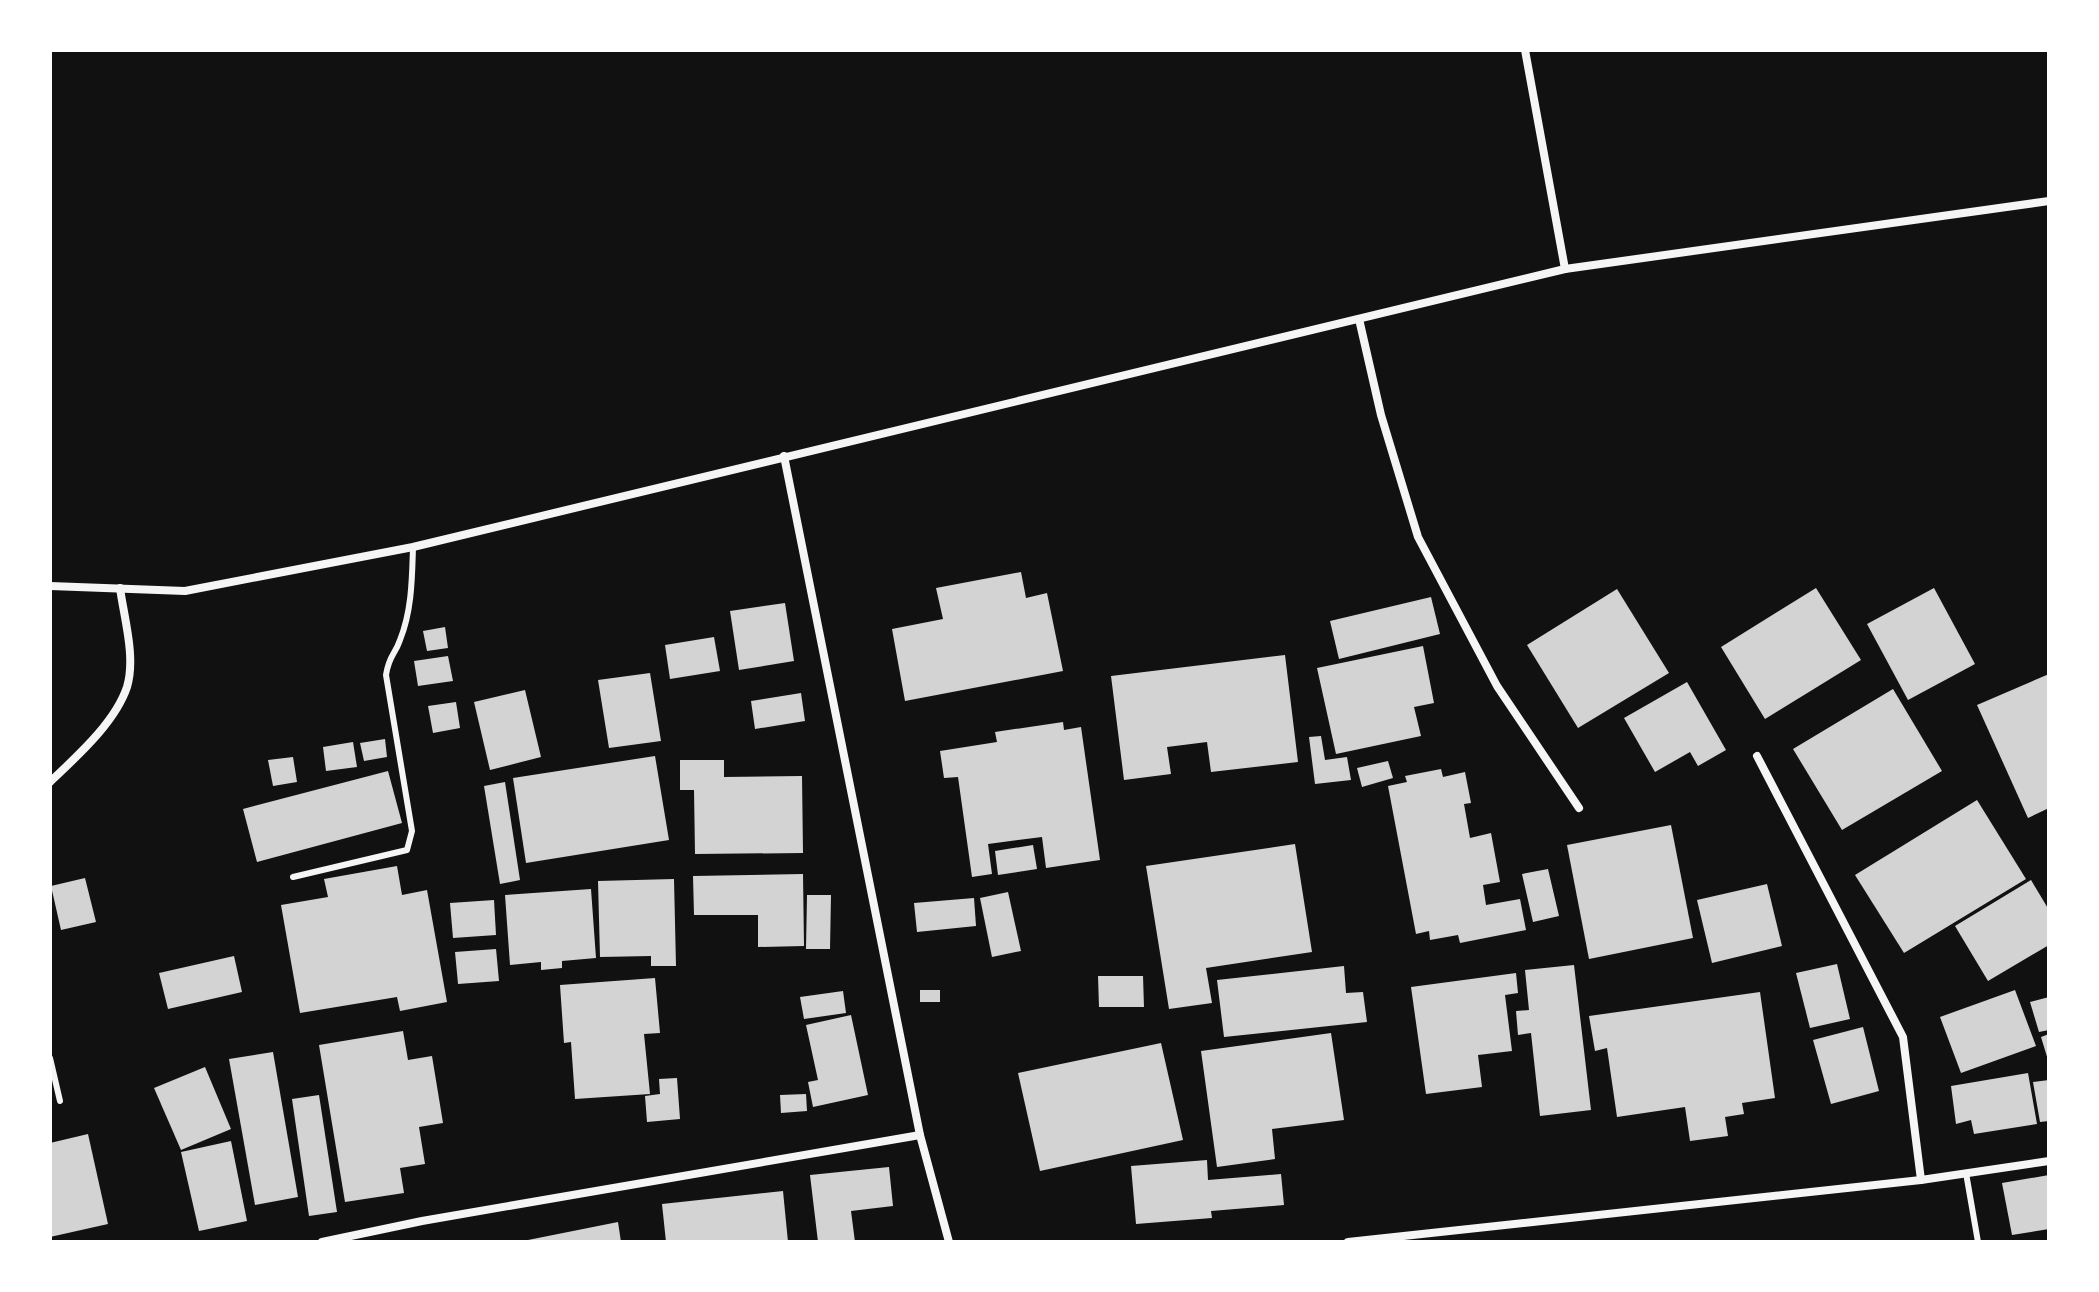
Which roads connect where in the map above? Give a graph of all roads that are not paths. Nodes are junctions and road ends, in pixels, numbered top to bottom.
1 (1525, 50) edge
2 (2049, 201) edge
3 (1565, 269) junction
4 (1359, 319) junction
5 (784, 456) junction
6 (413, 547) junction
7 (50, 586) edge
8 (120, 588) junction
9 (1757, 756) dead end
10 (50, 782) edge
11 (1579, 808) dead end
12 (293, 877) dead end
13 (50, 1058) edge
14 (60, 1101) dead end
15 (920, 1135) junction
16 (2049, 1161) edge
17 (1966, 1173) junction
18 (1921, 1180) junction
19 (322, 1242) edge
20 (949, 1242) edge
21 (1348, 1242) edge
22 (1978, 1242) edge

1 - 3 street
2 - 3 street
3 - 4 street
4 - 5 street
4 - 11 street
5 - 6 street
5 - 15 street
6 - 8 street
6 - 12 lane
7 - 8 street
8 - 10 street
9 - 18 street
13 - 14 lane
15 - 19 street
15 - 20 street
16 - 17 street
17 - 18 street
17 - 22 lane
18 - 21 street

